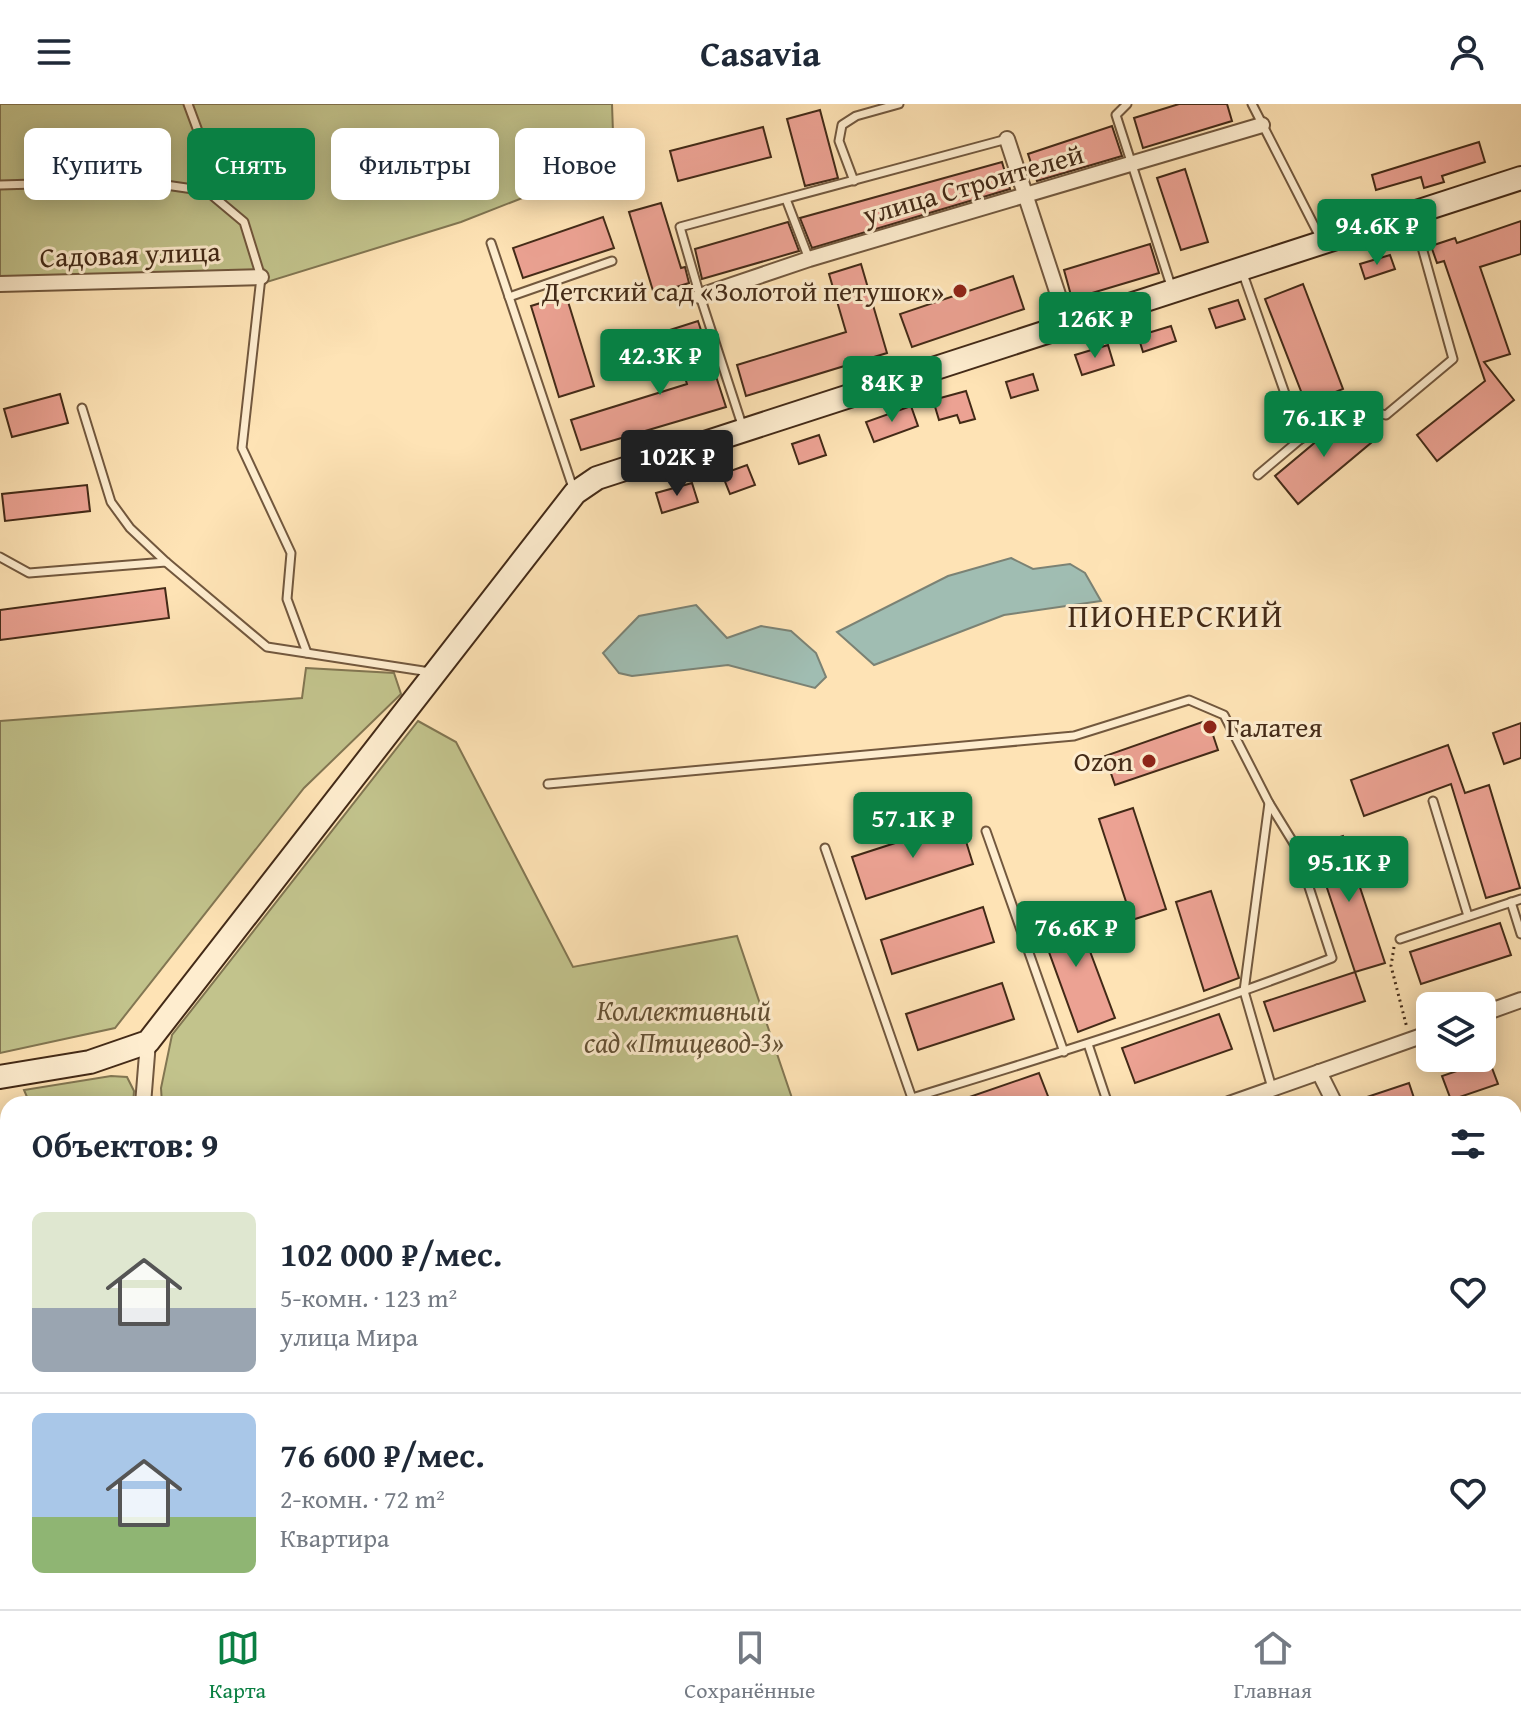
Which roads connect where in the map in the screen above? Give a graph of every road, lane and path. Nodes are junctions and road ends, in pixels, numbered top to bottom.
1 (188, 104) edge
2 (899, 104) edge
3 (1127, 104) edge
4 (1252, 104) edge
5 (1262, 125) junction
6 (197, 128) edge
7 (1007, 139) joint
8 (1133, 164) junction
9 (1521, 178) edge
10 (854, 181) junction
11 (0, 185) edge
12 (187, 188) edge
13 (1027, 197) junction
14 (786, 199) junction
15 (218, 200) edge
16 (1412, 213) junction
17 (1322, 242) junction
18 (491, 243) dead end
19 (809, 259) junction
20 (612, 261) dead end
21 (1241, 269) junction
22 (261, 277) junction
23 (0, 284) edge
24 (1173, 291) junction
25 (700, 296) junction
26 (509, 297) junction
27 (1068, 325) junction
28 (82, 408) dead end
29 (744, 430) junction
30 (1301, 439) junction
31 (1258, 475) dead end
32 (575, 493) junction
33 (0, 557) edge
34 (166, 562) junction
35 (307, 653) junction
36 (433, 673) junction
37 (548, 784) dead end
38 (1433, 801) dead end
39 (1269, 803) junction
40 (986, 831) dead end
41 (825, 848) dead end
42 (1521, 899) edge
43 (1511, 902) junction
44 (1468, 916) junction
45 (1521, 934) edge
46 (1400, 939) joint
47 (1244, 991) junction
48 (1521, 1000) edge
49 (1496, 1009) edge
50 (1416, 1038) edge
51 (1410, 1040) junction
52 (148, 1042) junction
53 (1088, 1044) junction
54 (1064, 1052) junction
55 (1319, 1072) junction
56 (0, 1077) edge
57 (1272, 1088) junction
58 (144, 1096) edge
59 (911, 1096) edge
60 (928, 1096) edge
61 (1105, 1096) edge
62 (1250, 1096) edge
63 (1331, 1096) edge

1 - 6 lane
2 - 10 lane
3 - 8 lane
4 - 5 lane
5 - 8 street, улица Строителей
5 - 17 lane
7 - 10 lane
7 - 13 street
8 - 13 street, улица Строителей
8 - 24 lane
9 - 16 street
10 - 14 lane
11 - 12 lane
13 - 19 street, улица Строителей
13 - 27 street
14 - 19 lane
14 - 25 lane
15 - 22 lane
16 - 17 street
16 - 30 lane
17 - 21 street
18 - 26 lane
19 - 25 street, улица Строителей
20 - 26 lane
21 - 24 street
21 - 30 lane
22 - 23 street, Садовая улица
22 - 35 lane
24 - 27 street
25 - 29 lane
26 - 32 lane
27 - 29 street
28 - 34 lane
29 - 32 street
30 - 31 lane
32 - 36 street
33 - 34 lane
34 - 35 lane
35 - 36 lane
36 - 52 street
37 - 39 lane
38 - 44 lane
39 - 47 lane
39 - 47 lane
40 - 54 lane
41 - 59 lane
42 - 43 lane
43 - 44 lane
43 - 45 lane
44 - 46 lane
46 - 51 path
47 - 53 lane
47 - 57 lane
48 - 49 street
50 - 51 street
51 - 55 street
52 - 56 street
52 - 58 street
53 - 54 lane
53 - 61 lane
54 - 60 lane
55 - 57 street
55 - 63 street
57 - 62 street

